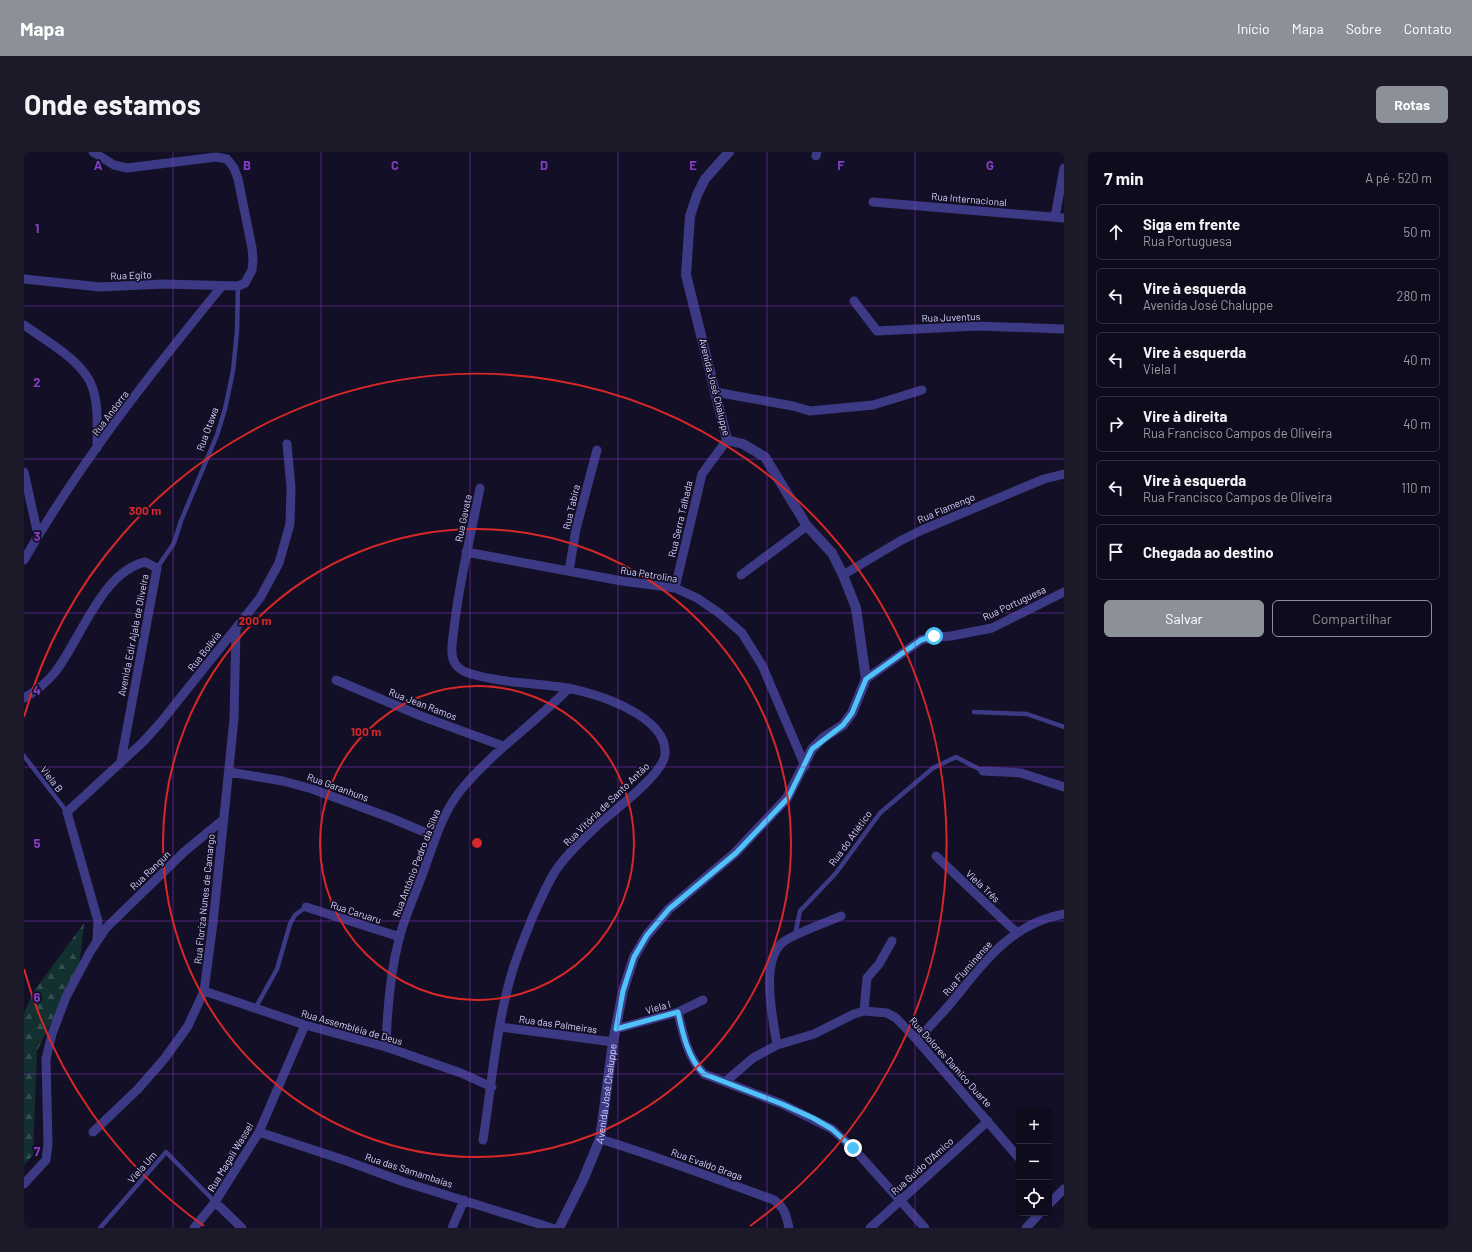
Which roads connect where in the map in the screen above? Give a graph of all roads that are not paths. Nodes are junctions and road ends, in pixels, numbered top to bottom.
1 (94, 152) edge
2 (729, 152) edge
3 (1064, 168) edge
4 (873, 202) dead end
5 (1060, 217) edge
6 (24, 279) edge
7 (222, 286) junction
8 (238, 286) junction
9 (854, 301) dead end
10 (24, 325) edge
11 (1064, 329) edge
12 (922, 390) dead end
13 (715, 392) junction
14 (727, 440) junction
15 (287, 444) dead end
16 (97, 448) junction
17 (597, 450) dead end
18 (24, 472) edge
19 (1064, 474) edge
20 (480, 488) dead end
21 (807, 526) junction
22 (38, 535) junction
23 (466, 552) junction
24 (24, 560) edge
25 (156, 568) junction
26 (569, 571) junction
27 (741, 575) dead end
28 (843, 575) junction
29 (675, 588) junction
30 (1064, 592) edge
31 (236, 628) junction
32 (866, 679) junction
33 (336, 680) dead end
34 (569, 688) junction
35 (24, 698) edge
36 (974, 712) dead end
37 (1064, 727) edge
38 (503, 746) junction
39 (24, 756) edge
40 (121, 761) junction
41 (805, 766) junction
42 (229, 772) junction
43 (984, 772) joint
44 (1064, 787) edge
45 (67, 812) junction
46 (224, 819) junction
47 (436, 837) junction
48 (936, 856) dead end
49 (306, 907) joint
50 (1064, 914) edge
51 (841, 916) dead end
52 (1016, 932) junction
53 (400, 937) junction
54 (794, 937) junction
55 (97, 940) junction
56 (892, 941) dead end
57 (204, 990) junction
58 (703, 1000) dead end
59 (256, 1007) junction
60 (864, 1011) junction
61 (678, 1012) junction
62 (305, 1025) junction
63 (500, 1027) junction
64 (616, 1029) junction
65 (917, 1040) junction
66 (613, 1042) junction
67 (777, 1045) junction
68 (386, 1047) junction
69 (724, 1082) junction
70 (492, 1087) junction
71 (988, 1120) junction
72 (93, 1132) dead end
73 (259, 1132) junction
74 (600, 1139) junction
75 (484, 1140) dead end
76 (1016, 1154) edge
77 (24, 1184) edge
78 (1064, 1189) edge
79 (1052, 1198) edge
80 (464, 1200) junction
81 (216, 1202) junction
82 (900, 1202) junction
83 (1037, 1216) edge
84 (100, 1228) edge
85 (194, 1228) edge
86 (242, 1228) edge
87 (452, 1228) edge
88 (552, 1228) edge
89 (560, 1228) edge
90 (789, 1228) edge
91 (870, 1228) edge
92 (925, 1228) edge
93 (1026, 1228) edge

1 - 8 street
2 - 13 street, Avenida José Chaluppe
3 - 5 street
4 - 5 street, Rua Internacional
6 - 7 street, Rua Egito
7 - 8 street, Rua Egito
7 - 16 street, Rua Andorra
8 - 25 lane, Rua Otawa
9 - 11 street, Rua Juventus
10 - 16 street
12 - 13 street
13 - 14 street, Avenida José Chaluppe
14 - 21 street, Avenida José Chaluppe
14 - 29 street, Rua Serra Talhada
15 - 31 street, Rua Bolívia
16 - 22 street, Rua Andorra
17 - 26 street, Rua Tabira
18 - 22 street
19 - 28 street, Rua Flamengo
20 - 23 street, Rua Gavata
21 - 27 street
21 - 28 street, Avenida José Chaluppe
22 - 24 street, Rua Andorra
23 - 26 street, Rua Petrolina
23 - 34 street, Rua Vitória de Santo Antão
25 - 35 street, Avenida Edir Ajala de Oliveira
25 - 40 street, Avenida Edir Ajala de Oliveira
26 - 29 street, Rua Petrolina
28 - 32 street, Avenida José Chaluppe
29 - 41 street, Rua Petrolina
30 - 32 street, Rua Portuguesa
31 - 40 street, Rua Bolívia
31 - 42 street, Rua Floriza Nunes de Camargo
32 - 41 street, Avenida José Chaluppe
33 - 38 street, Rua Jean Ramos
34 - 38 street, Rua Antônio Pedro da Silva
34 - 63 street, Rua Vitória de Santo Antão
36 - 37 lane
38 - 47 street, Rua Antônio Pedro da Silva
39 - 45 lane, Viela B
40 - 45 street, Rua Bolívia
41 - 64 street, Avenida José Chaluppe
42 - 46 street, Rua Floriza Nunes de Camargo
42 - 47 street, Rua Garanhuns
43 - 44 street
43 - 54 lane, Rua do Atlético
45 - 55 street
46 - 55 street, Rua Rangun
46 - 57 street, Rua Floriza Nunes de Camargo
47 - 53 street, Rua Antônio Pedro da Silva
48 - 52 street, Viela Três
49 - 53 street, Rua Caruaru
49 - 59 lane
50 - 52 street, Rua Fluminense
51 - 54 street
52 - 65 street, Rua Fluminense
53 - 68 street, Rua Antônio Pedro da Silva
54 - 67 street
55 - 77 street
56 - 60 street
57 - 59 street, Rua Assembléia de Deus
57 - 72 street, Rua Floriza Nunes de Camargo
58 - 61 street, Viela I
59 - 62 street, Rua Assembléia de Deus
60 - 65 street, Rua Dolores Damico Duarte
60 - 67 street, Rua Dolores Damico Duarte
61 - 64 street, Viela I
61 - 69 street
62 - 68 street, Rua Assembléia de Deus
62 - 73 street, Rua Magali Wassel
63 - 66 street, Rua das Palmeiras
63 - 70 street, Rua Vitória de Santo Antão
64 - 66 street, Avenida José Chaluppe
65 - 71 street, Rua Dolores Damico Duarte
66 - 74 street, Avenida José Chaluppe
67 - 69 street, Rua Dolores Damico Duarte
68 - 70 street, Rua Assembléia de Deus
69 - 82 street
70 - 75 street, Rua Vitória de Santo Antão
71 - 76 street, Rua Dolores Damico Duarte
71 - 82 street, Rua Guido D'Amico
73 - 80 street, Rua das Samambaias
73 - 81 street, Rua Magali Wassel
74 - 89 street, Avenida José Chaluppe
74 - 90 street, Rua Evaldo Braga
78 - 79 street
80 - 87 street
80 - 88 street, Rua das Samambaias
81 - 84 lane, Viela Um
81 - 85 street, Rua Magali Wassel
81 - 86 street
82 - 91 street, Rua Guido D'Amico
82 - 92 street
83 - 93 street

